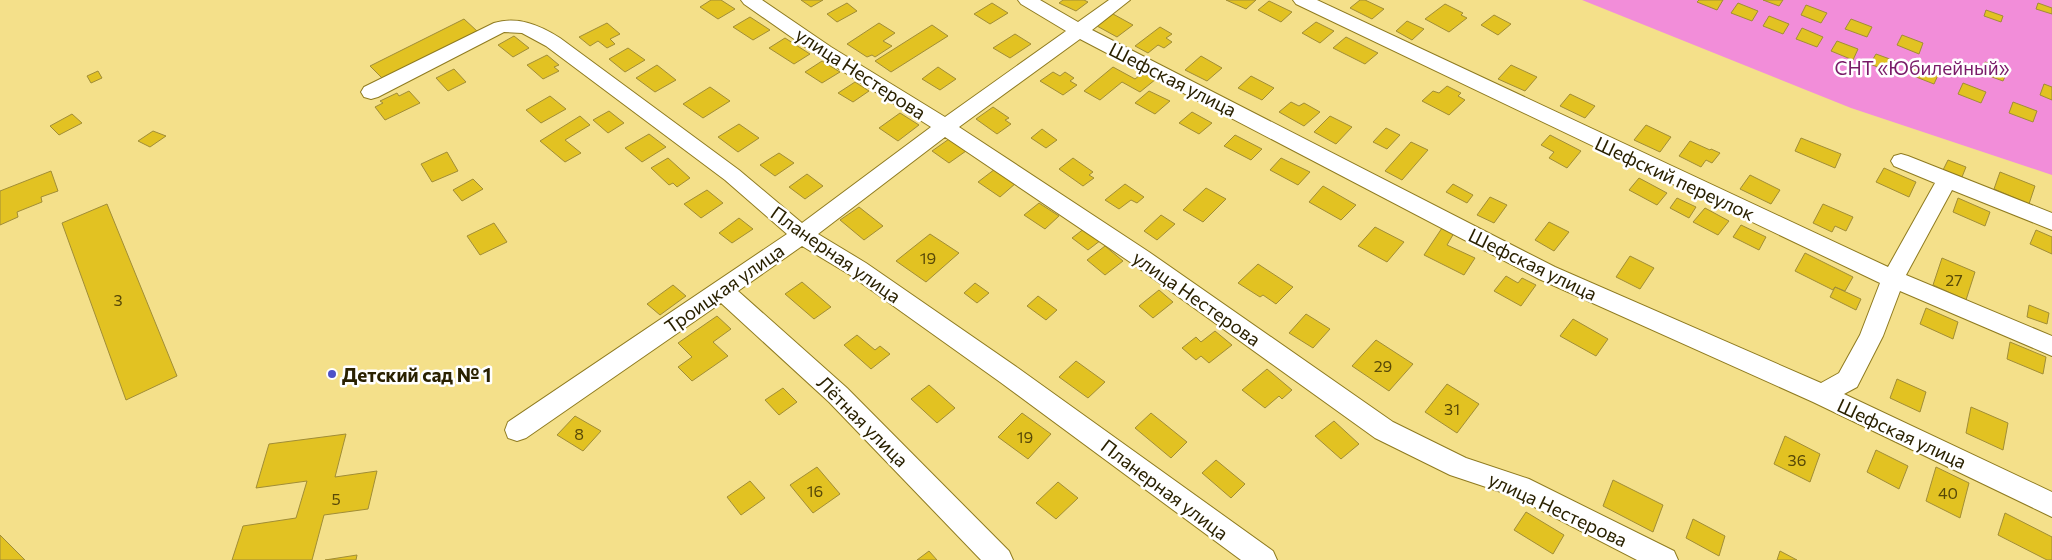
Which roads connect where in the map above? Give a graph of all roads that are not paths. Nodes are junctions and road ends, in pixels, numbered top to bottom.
1 (750, 0) edge
2 (1027, 0) edge
3 (1121, 0) edge
4 (1302, 0) edge
5 (1079, 31) junction
6 (371, 92) dead end
7 (945, 127) junction
8 (1901, 161) dead end
9 (1947, 180) junction
10 (2052, 222) edge
11 (802, 235) junction
12 (1893, 279) junction
13 (721, 289) junction
14 (2052, 346) edge
15 (1822, 395) junction
16 (517, 430) dead end
17 (2052, 505) edge
18 (999, 560) edge
19 (1263, 560) edge
20 (1664, 560) edge

1 - 7 street, улица Нестерова
2 - 5 street, Шефская улица
3 - 5 street, Троицкая улица
4 - 12 street, Шефский переулок
5 - 7 street, Троицкая улица
5 - 15 street, Шефская улица
6 - 11 street, Планерная улица
7 - 11 street, Троицкая улица
7 - 20 street, улица Нестерова
8 - 9 street
9 - 10 street
9 - 12 street
11 - 13 street, Троицкая улица
11 - 19 street, Планерная улица
12 - 14 street, Шефский переулок
12 - 15 street
13 - 16 street, Троицкая улица
13 - 18 street, Лётная улица
15 - 17 street, Шефская улица

